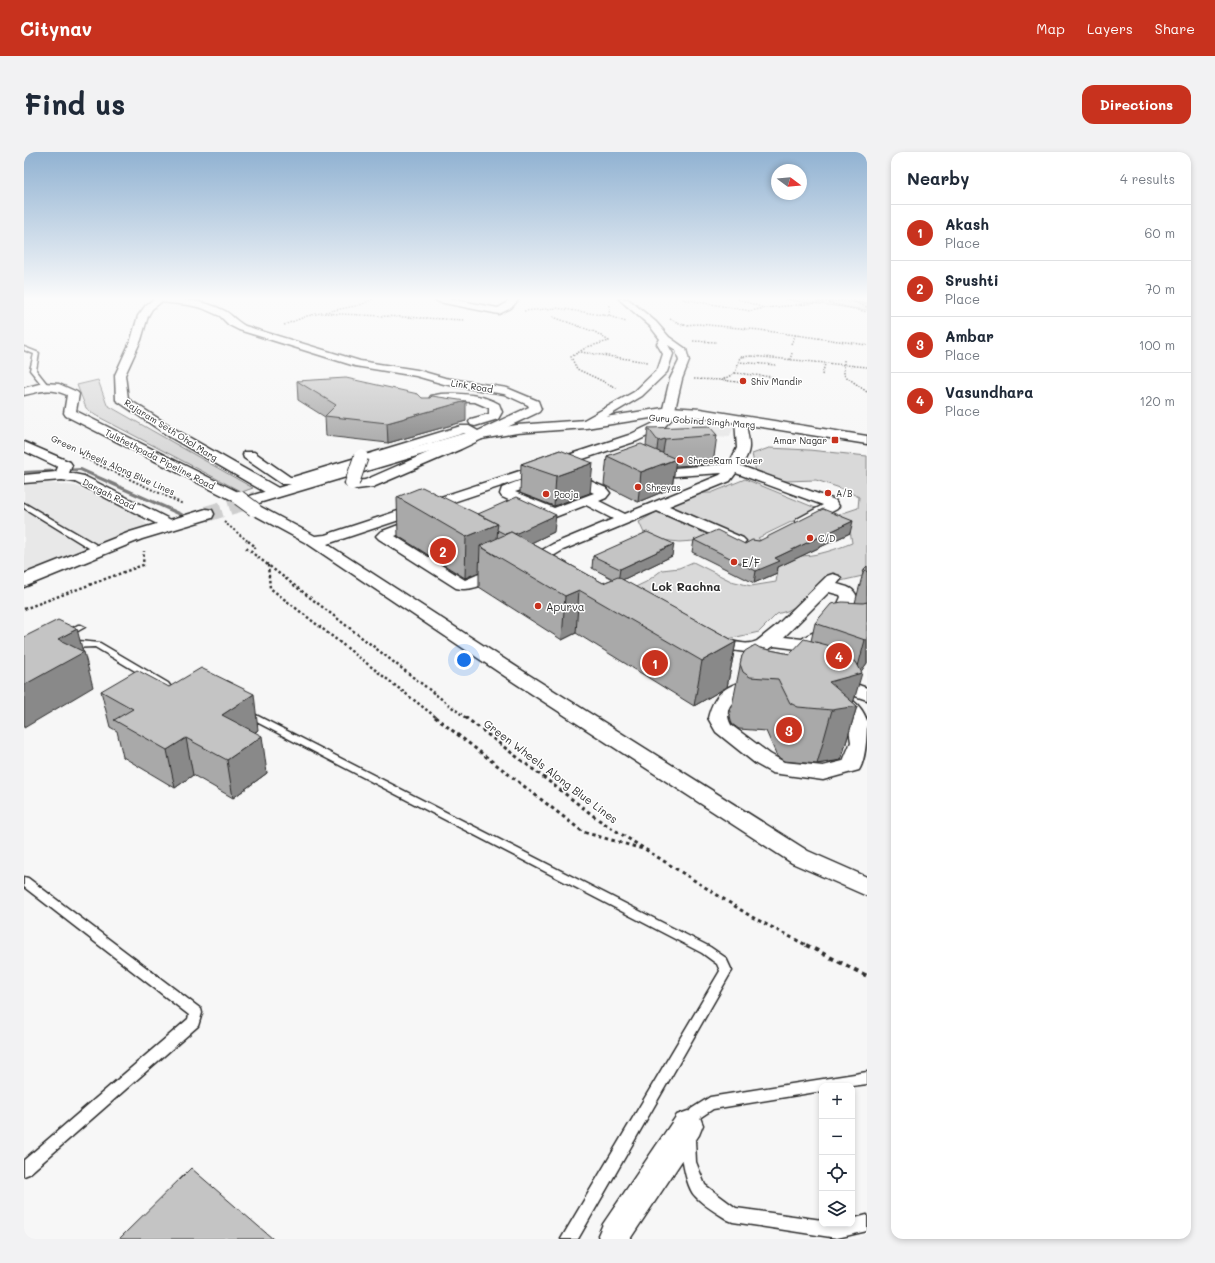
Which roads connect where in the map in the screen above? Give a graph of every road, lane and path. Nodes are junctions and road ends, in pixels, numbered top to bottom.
1 (28, 350) edge
2 (132, 350) edge
3 (309, 350) edge
4 (584, 350) edge
5 (665, 350) edge
6 (681, 350) edge
7 (580, 352) junction
8 (792, 354) dead end
9 (790, 360) junction
10 (844, 360) dead end
11 (738, 362) junction
12 (664, 364) junction
13 (825, 364) junction
14 (776, 365) dead end
15 (844, 366) junction
16 (867, 367) edge
17 (735, 373) junction
18 (822, 375) dead end
19 (774, 377) dead end
20 (707, 380) dead end
21 (722, 380) junction
22 (744, 383) dead end
23 (45, 385) junction
24 (611, 386) dead end
25 (451, 388) dead end
26 (24, 392) edge
27 (867, 392) edge
28 (417, 403) edge
29 (668, 415) junction
30 (741, 422) junction
31 (502, 424) junction
32 (586, 424) junction
33 (478, 435) junction
34 (867, 440) edge
35 (24, 446) edge
36 (714, 454) dead end
37 (249, 455) dead end
38 (80, 457) dead end
39 (730, 469) junction
40 (63, 471) junction
41 (661, 473) edge
42 (280, 476) junction
43 (24, 479) edge
44 (258, 483) junction
45 (275, 492) junction
46 (588, 500) junction
47 (184, 504) dead end
48 (255, 504) junction
49 (24, 505) edge
50 (657, 506) junction
51 (206, 514) tunnel mouth
52 (420, 519) junction
53 (624, 520) junction
54 (222, 521) dead end
55 (168, 524) junction
56 (790, 528) edge
57 (131, 537) junction
58 (312, 541) junction
59 (92, 546) dead end
60 (750, 547) edge
61 (246, 548) dead end
62 (251, 551) junction
63 (268, 564) junction
64 (24, 581) edge
65 (24, 609) edge
66 (81, 627) dead end
67 (60, 636) edge
68 (697, 636) edge
69 (764, 644) junction
70 (58, 648) edge
71 (867, 694) edge
72 (176, 695) edge
73 (240, 710) edge
74 (646, 850) junction
75 (24, 881) edge
76 (867, 887) edge
77 (867, 976) edge
78 (867, 1078) edge
79 (688, 1125) junction
80 (24, 1169) edge
81 (867, 1223) edge
82 (614, 1236) dead end
83 (570, 1239) edge

1 - 23 lane
2 - 44 street, Rajaram Seth Ohol Marg
3 - 31 street, Link Road
4 - 7 path
5 - 12 street
6 - 29 street
7 - 12 path
7 - 24 path
8 - 9 path
9 - 11 path
9 - 13 path
10 - 15 path
11 - 14 path
11 - 17 path
12 - 32 street
13 - 15 path
13 - 18 path
15 - 16 path
15 - 27 path
17 - 19 path
17 - 21 path
20 - 21 path
21 - 22 path
23 - 26 street, Tulshethpada Pipeline Road
23 - 48 street, Tulshethpada Pipeline Road, bridge
25 - 31 street
28 - 33 street, bridge
29 - 30 street, Guru Gobind Singh Marg
29 - 32 street, Guru Gobind Singh Marg
29 - 52 street
30 - 34 street, Guru Gobind Singh Marg
30 - 39 street
31 - 33 street, Link Road
32 - 33 street
33 - 42 street
33 - 45 street
35 - 40 street
36 - 39 street
37 - 42 street
38 - 47 path, Green Wheels Along Blue Lines
39 - 41 street
39 - 50 street
39 - 56 street
40 - 43 street, Dargah Road
40 - 55 street, Dargah Road
42 - 44 street
44 - 45 street, Rajaram Seth Ohol Marg
45 - 48 street
46 - 46 street
46 - 53 street
48 - 58 street, Tulshethpada Pipeline Road
49 - 59 lane
50 - 53 street
50 - 60 street
51 - 55 street
52 - 53 street
52 - 58 street
54 - 62 path
55 - 57 street
57 - 64 street
57 - 65 path
58 - 76 street, Tulshethpada Pipeline Road
61 - 62 path, Green Wheels Along Blue Lines
62 - 63 path, Green Wheels Along Blue Lines
63 - 74 path, Green Wheels Along Blue Lines
63 - 74 path
66 - 67 lane
68 - 69 street
69 - 69 street
69 - 71 street
70 - 72 lane
73 - 83 lane
74 - 77 path, Green Wheels Along Blue Lines
75 - 80 lane
78 - 79 lane
79 - 81 lane
79 - 82 street

